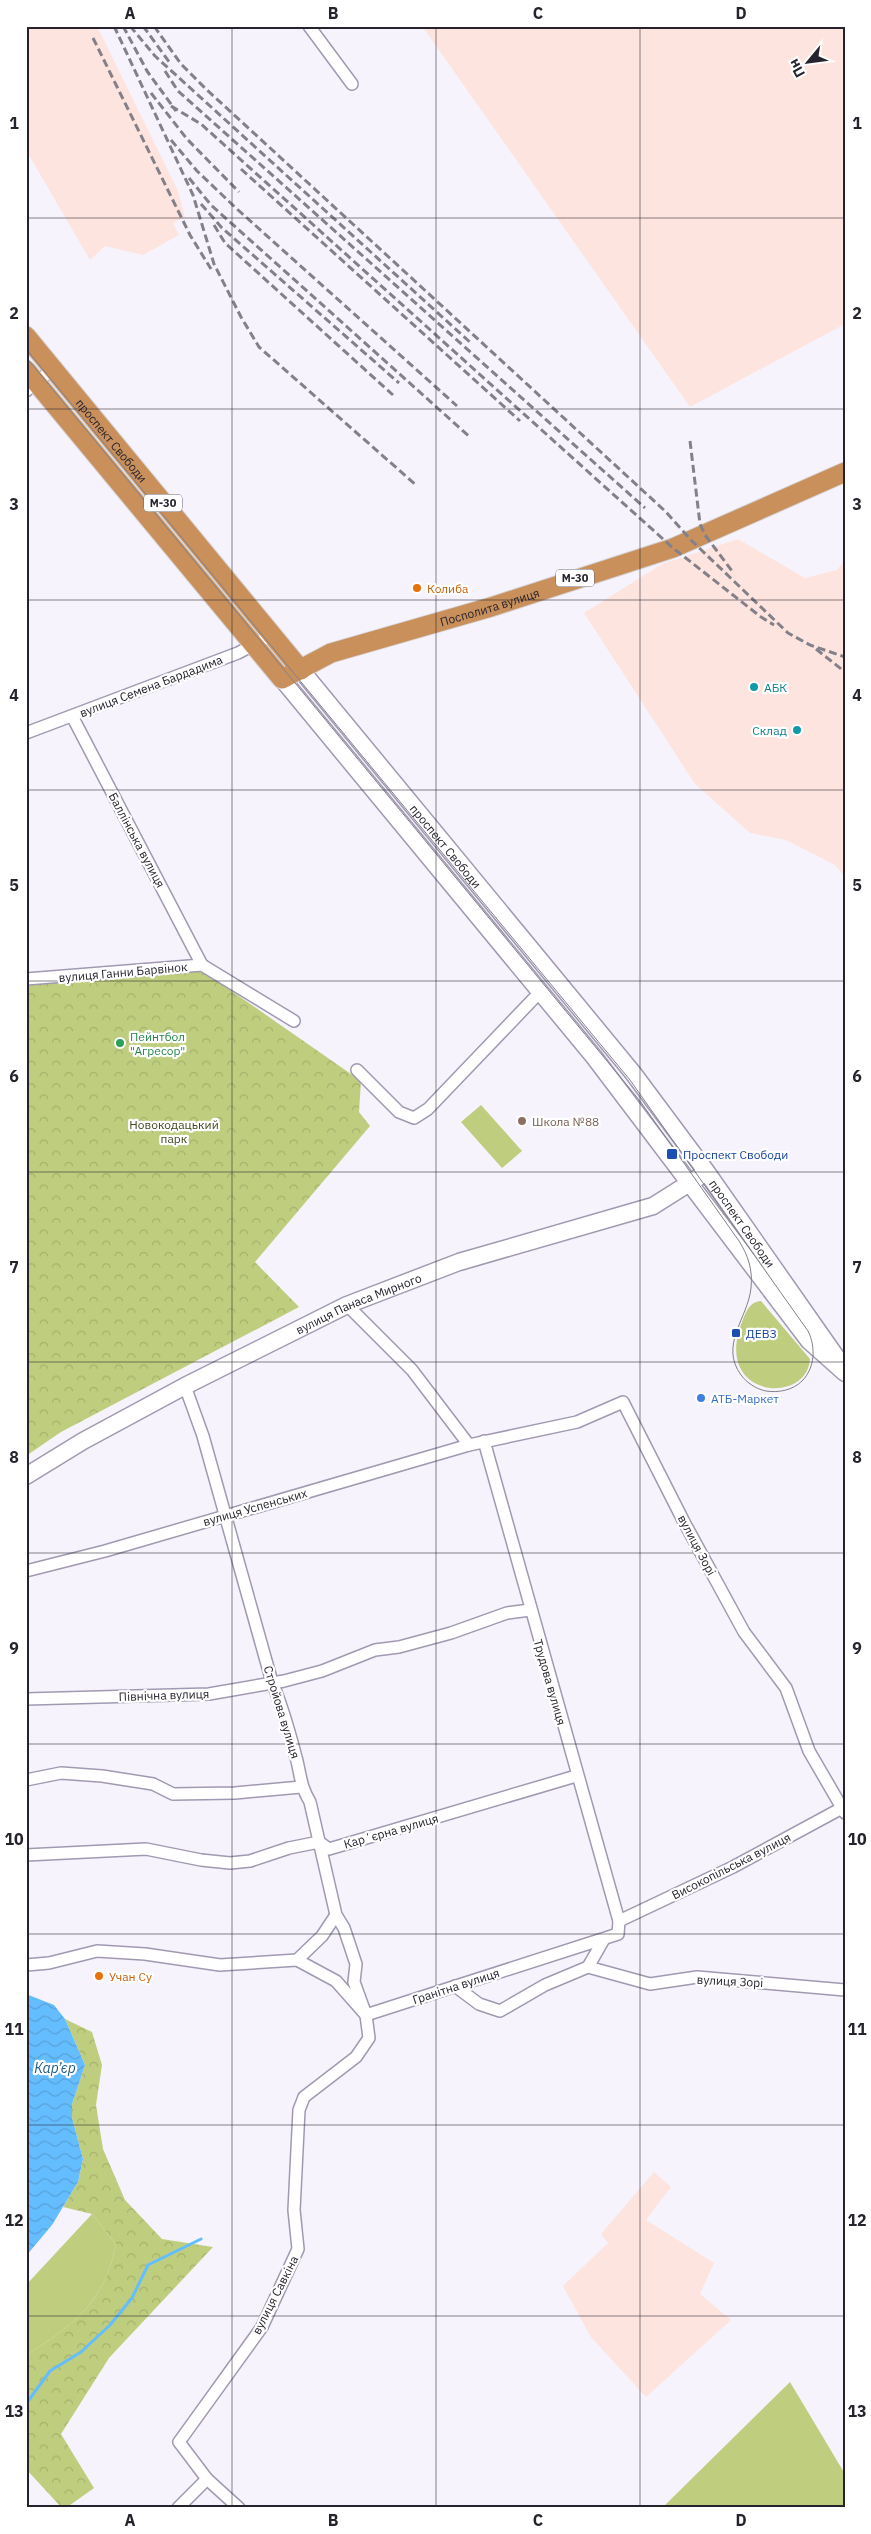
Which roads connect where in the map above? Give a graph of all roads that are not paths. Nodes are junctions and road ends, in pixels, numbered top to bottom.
1 (309, 26) edge
2 (352, 84) dead end
3 (26, 336) edge
4 (53, 369) junction
5 (30, 381) edge
6 (845, 472) edge
7 (272, 635) junction
8 (254, 646) junction
9 (301, 670) junction
10 (282, 679) junction
11 (72, 716) junction
12 (26, 733) edge
13 (202, 965) junction
14 (26, 979) edge
15 (540, 992) junction
16 (294, 1021) dead end
17 (357, 1070) dead end
18 (706, 1171) junction
19 (690, 1184) junction
20 (347, 1305) junction
21 (845, 1372) edge
22 (185, 1386) junction
23 (484, 1441) junction
24 (468, 1445) junction
25 (26, 1476) edge
26 (225, 1516) junction
27 (26, 1571) edge
28 (530, 1610) junction
29 (272, 1682) junction
30 (26, 1699) edge
31 (576, 1776) junction
32 (26, 1780) edge
33 (301, 1787) junction
34 (843, 1810) edge
35 (319, 1842) junction
36 (26, 1855) edge
37 (336, 1915) junction
38 (619, 1921) junction
39 (604, 1939) junction
40 (297, 1960) junction
41 (26, 1965) edge
42 (588, 1967) junction
43 (455, 1986) junction
44 (845, 1990) edge
45 (366, 2015) junction
46 (369, 2038) joint
47 (207, 2479) junction
48 (178, 2508) edge
49 (239, 2508) edge

1 - 2 street
3 - 4 highway, проспект Свободи / М-30
4 - 5 street
4 - 7 highway, проспект Свободи / М-30
5 - 8 highway, проспект Свободи / М-30
6 - 9 highway, Посполита вулиця / М-30
7 - 8 street, вулиця Семена Бардадима
7 - 9 highway, проспект Свободи / М-30
8 - 10 highway, проспект Свободи / М-30
8 - 11 street, вулиця Семена Бардадима
9 - 10 highway, М-30
9 - 18 main road, проспект Свободи
10 - 15 main road, проспект Свободи
11 - 12 street, вулиця Семена Бардадима
11 - 13 street, Баллінська вулиця
13 - 14 street, вулиця Ганни Барвінок
13 - 16 street, вулиця Ганни Барвінок
15 - 17 street
15 - 19 main road, проспект Свободи
18 - 19 main road, вулиця Панаса Мирного
18 - 21 main road, проспект Свободи
19 - 20 main road, вулиця Панаса Мирного
19 - 21 main road, проспект Свободи
20 - 22 main road, вулиця Панаса Мирного
20 - 24 street
22 - 25 main road, вулиця Панаса Мирного
22 - 26 street, Стройова вулиця
23 - 24 street, вулиця Успенських
23 - 28 street, Трудова вулиця
23 - 34 street, вулиця Зорі
24 - 26 street, вулиця Успенських
26 - 27 street, вулиця Успенських
26 - 29 street, Стройова вулиця
28 - 29 street, Північна вулиця
28 - 31 street, Трудова вулиця
29 - 30 street, Північна вулиця
29 - 33 street, Стройова вулиця
31 - 35 street, Карʼєрна вулиця
31 - 38 street, Трудова вулиця
32 - 33 street
33 - 35 street, Стройова вулиця
34 - 38 street, Високопільська вулиця
35 - 36 street, Карʼєрна вулиця
35 - 37 street, Стройова вулиця
37 - 40 street
37 - 45 street, Стройова вулиця
38 - 39 street, Гранітна вулиця
39 - 42 street
39 - 43 street, Гранітна вулиця
40 - 41 street
40 - 45 street
42 - 43 street
42 - 44 street, вулиця Зорі
43 - 45 street, Гранітна вулиця
45 - 46 street, Стройова вулиця
46 - 47 street, вулиця Савкіна
47 - 48 street
47 - 49 street

